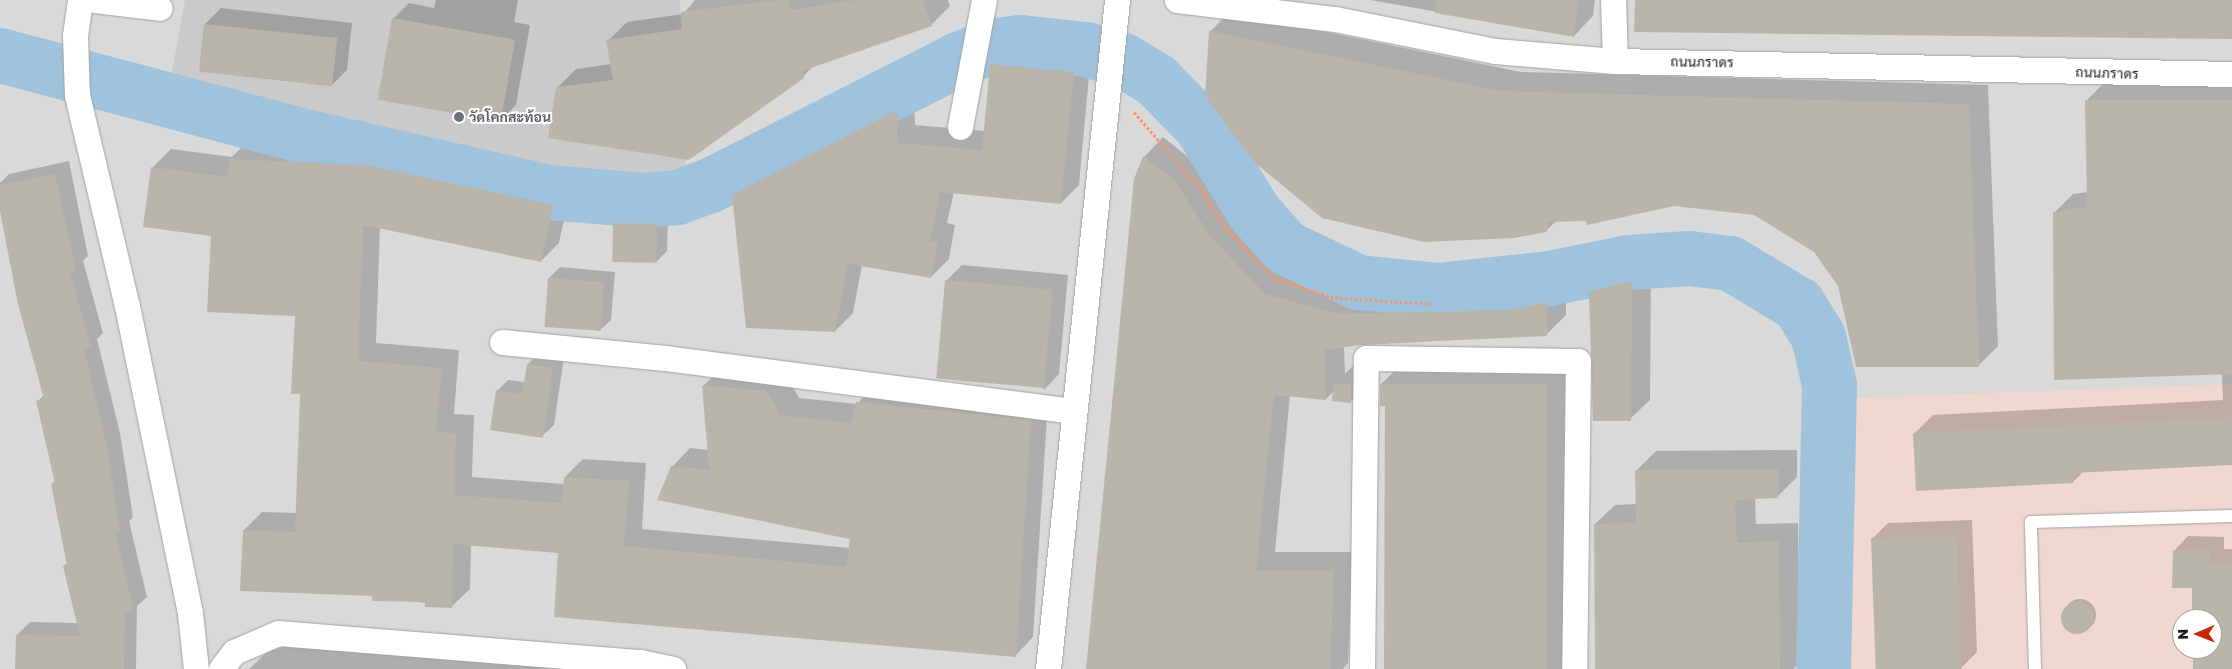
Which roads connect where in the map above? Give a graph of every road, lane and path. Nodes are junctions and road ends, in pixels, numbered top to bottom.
1 (80, 0) edge
2 (95, 0) edge
3 (984, 0) edge
4 (1117, 0) edge
5 (1177, 0) edge
6 (1613, 0) edge
7 (160, 8) dead end
8 (1337, 9) edge
9 (1615, 61) junction
10 (2232, 74) edge
11 (1106, 94) junction
12 (960, 127) dead end
13 (1434, 304) dead end
14 (502, 342) dead end
15 (1074, 411) junction
16 (2232, 516) edge
17 (196, 669) edge
18 (221, 669) edge
19 (673, 669) edge
20 (1048, 669) edge
21 (1362, 669) edge
22 (1574, 669) edge
23 (2035, 669) edge

1 - 17 street
2 - 7 street
3 - 12 street
4 - 11 street
5 - 8 street, ถนนภราดร
6 - 9 street
8 - 9 street, ถนนภราดร
9 - 10 street, ถนนภราดร
11 - 13 path
11 - 15 street
14 - 15 street
15 - 20 street
16 - 23 lane
18 - 19 street
21 - 22 street

